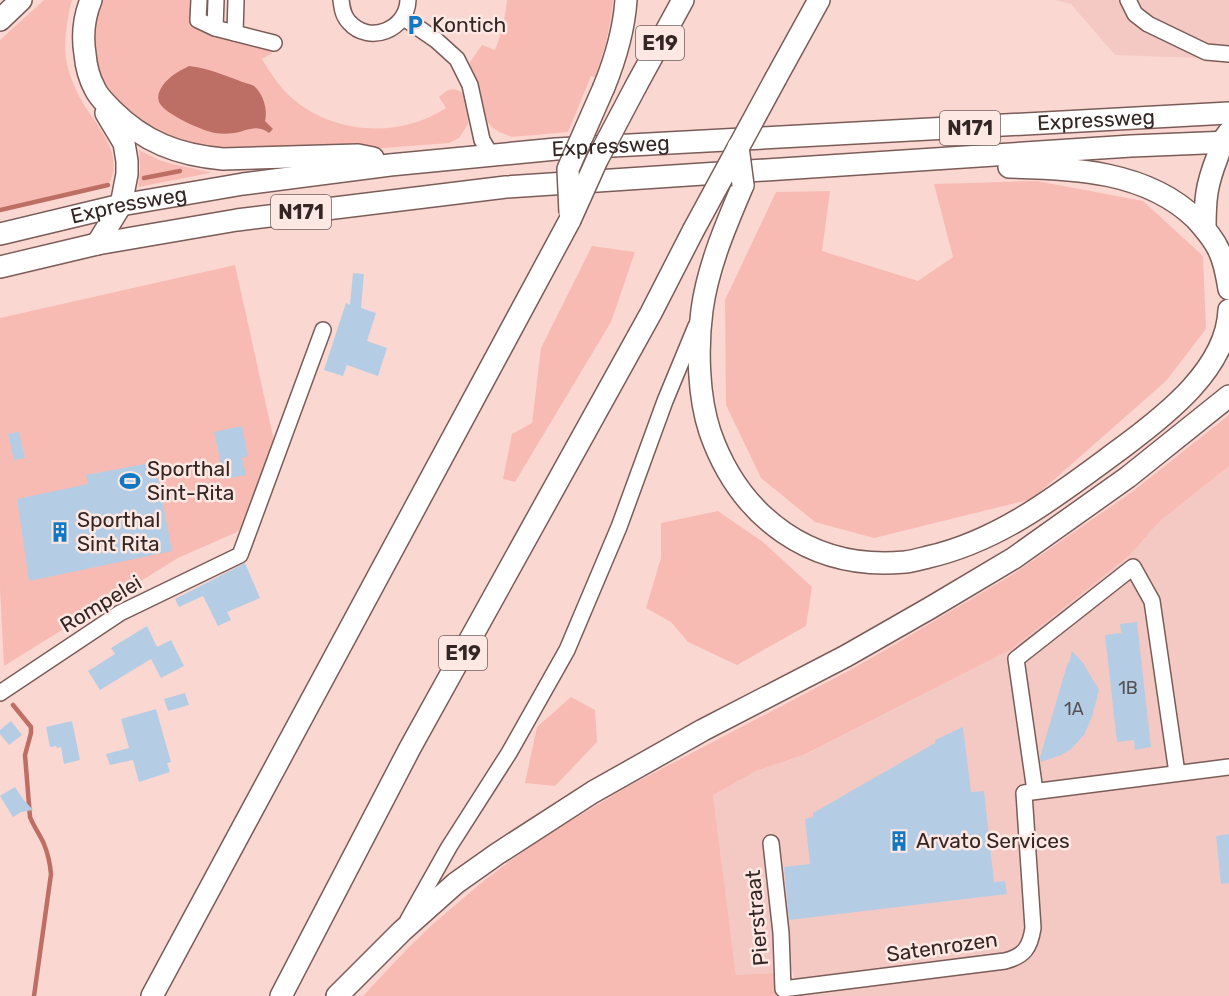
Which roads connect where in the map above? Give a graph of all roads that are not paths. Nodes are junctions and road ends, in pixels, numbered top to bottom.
1 (21, 0) edge
2 (92, 0) edge
3 (199, 0) edge
4 (216, 0) edge
5 (236, 0) edge
6 (341, 0) edge
7 (408, 0) edge
8 (683, 0) edge
9 (819, 0) edge
10 (1128, 0) edge
11 (626, 1) edge
12 (404, 18) junction
13 (0, 20) edge
14 (215, 28) junction
15 (235, 33) junction
16 (274, 43) dead end
17 (1229, 54) edge
18 (102, 101) junction
19 (1229, 113) edge
20 (1226, 138) edge
21 (738, 147) junction
22 (491, 155) junction
23 (921, 160) junction
24 (390, 165) junction
25 (506, 187) junction
26 (121, 205) junction
27 (570, 220) junction
28 (1205, 229) junction
29 (0, 234) edge
30 (97, 244) junction
31 (0, 267) edge
32 (1229, 289) edge
33 (702, 310) junction
34 (1229, 310) edge
35 (323, 330) dead end
36 (1229, 396) edge
37 (0, 693) edge
38 (1229, 767) edge
39 (1177, 773) junction
40 (1035, 791) junction
41 (771, 843) dead end
42 (402, 930) junction
43 (783, 989) joint
44 (152, 996) edge
45 (281, 996) edge
46 (337, 996) edge

1 - 13 highway
2 - 18 highway
3 - 14 street
4 - 14 street
5 - 15 street
6 - 12 street
7 - 12 street
8 - 27 highway, E19, bridge
9 - 21 highway, E19, bridge
10 - 17 street
11 - 27 highway, bridge
12 - 22 street
14 - 15 street
15 - 16 street
18 - 24 highway
18 - 26 highway
19 - 22 highway, Expressweg / N171
20 - 23 highway, Expressweg / N171
20 - 28 highway
21 - 33 highway, bridge
21 - 45 highway, E19, bridge
22 - 24 highway, Expressweg / N171
22 - 25 highway
23 - 25 highway, Expressweg / N171
23 - 28 highway
24 - 26 highway, Expressweg / N171
25 - 30 highway, Expressweg / N171
26 - 29 highway, Expressweg / N171
26 - 30 highway
27 - 44 highway, E19
28 - 32 highway
30 - 31 highway, Expressweg / N171
33 - 34 highway
33 - 42 street
35 - 37 street, Rompelei
36 - 42 highway
38 - 39 street
39 - 40 street
39 - 40 street
40 - 43 street, Satenrozen
41 - 43 street, Pierstraat
42 - 46 highway

